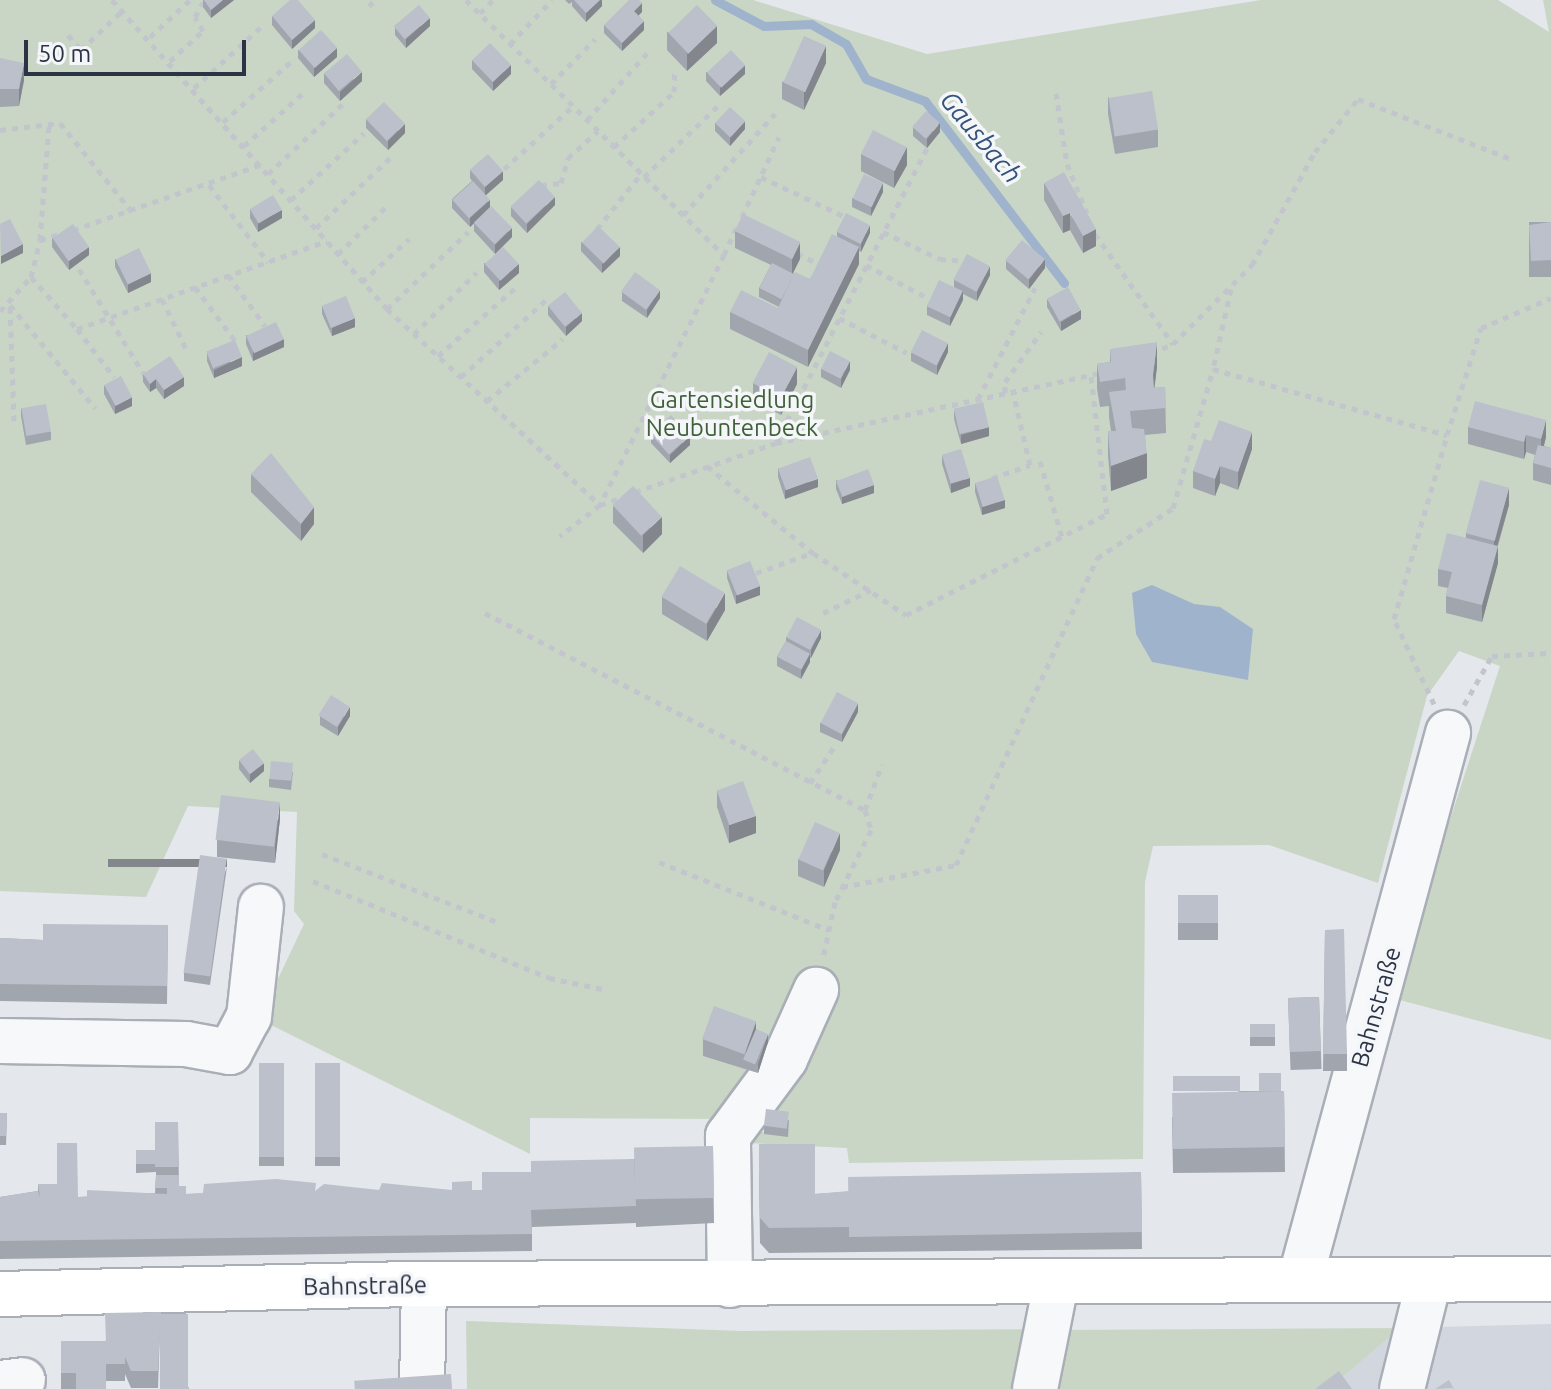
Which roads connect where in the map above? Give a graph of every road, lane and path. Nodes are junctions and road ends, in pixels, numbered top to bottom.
1 (112, 0) edge
2 (190, 0) edge
3 (375, 0) edge
4 (466, 0) edge
5 (493, 0) edge
6 (552, 0) edge
7 (203, 2) edge
8 (369, 6) dead end
9 (124, 9) junction
10 (480, 13) junction
11 (261, 27) dead end
12 (68, 35) dead end
13 (150, 37) junction
14 (595, 39) dead end
15 (510, 44) junction
16 (650, 50) dead end
17 (294, 59) dead end
18 (170, 61) junction
19 (675, 69) dead end
20 (551, 84) junction
21 (194, 88) junction
22 (1056, 93) dead end
23 (302, 94) dead end
24 (346, 101) dead end
25 (721, 103) dead end
26 (573, 106) junction
27 (775, 114) dead end
28 (587, 120) junction
29 (223, 122) junction
30 (49, 126) junction
31 (0, 130) edge
32 (598, 131) junction
33 (364, 133) dead end
34 (779, 137) dead end
35 (244, 146) junction
36 (614, 147) junction
37 (927, 148) edge
38 (391, 157) dead end
39 (1514, 160) dead end
40 (260, 165) junction
41 (504, 169) edge
42 (268, 174) junction
43 (643, 176) junction
44 (761, 177) junction
45 (209, 185) junction
46 (541, 185) edge
47 (291, 200) junction
48 (385, 208) dead end
49 (133, 213) junction
50 (683, 215) junction
51 (859, 223) edge
52 (738, 225) junction
53 (316, 228) junction
54 (468, 232) dead end
55 (751, 232) edge
56 (883, 232) junction
57 (593, 233) edge
58 (409, 239) dead end
59 (40, 240) junction
60 (327, 241) junction
61 (792, 251) edge
62 (338, 254) junction
63 (724, 255) junction
64 (268, 262) junction
65 (819, 264) edge
66 (866, 265) junction
67 (980, 266) edge
68 (79, 269) dead end
69 (477, 272) dead end
70 (228, 275) junction
71 (31, 277) junction
72 (362, 282) junction
73 (195, 287) junction
74 (515, 288) dead end
75 (1035, 288) dead end
76 (1232, 288) junction
77 (924, 296) dead end
78 (1551, 298) edge
79 (162, 299) junction
80 (546, 300) dead end
81 (10, 305) junction
82 (387, 309) junction
83 (0, 311) edge
84 (839, 318) junction
85 (105, 319) junction
86 (265, 326) edge
87 (77, 329) junction
88 (1041, 332) dead end
89 (414, 334) junction
90 (563, 339) dead end
91 (236, 342) edge
92 (1173, 344) junction
93 (188, 353) dead end
94 (907, 353) dead end
95 (438, 356) junction
96 (1144, 357) edge
97 (1213, 369) junction
98 (1115, 370) edge
99 (1091, 375) junction
100 (145, 376) edge
101 (114, 377) edge
102 (461, 377) junction
103 (1009, 393) junction
104 (978, 399) junction
105 (487, 401) junction
106 (95, 408) dead end
107 (14, 421) dead end
108 (1447, 435) junction
109 (776, 443) junction
110 (1040, 461) dead end
111 (707, 466) junction
112 (977, 484) edge
113 (600, 505) junction
114 (560, 536) dead end
115 (1062, 537) junction
116 (813, 553) junction
117 (756, 573) edge
118 (871, 590) junction
119 (485, 613) dead end
120 (823, 613) dead end
121 (1549, 653) dead end
122 (1448, 733) junction
123 (836, 744) dead end
124 (882, 764) dead end
125 (810, 783) junction
126 (865, 810) junction
127 (322, 854) dead end
128 (659, 862) dead end
129 (313, 881) dead end
130 (842, 887) junction
131 (261, 907) dead end
132 (495, 921) dead end
133 (829, 930) junction
134 (608, 990) dead end
135 (816, 990) joint
136 (0, 1041) edge
137 (1551, 1279) edge
138 (1300, 1280) junction
139 (1429, 1281) junction
140 (424, 1284) junction
141 (1056, 1284) junction
142 (730, 1285) junction
143 (0, 1294) edge
144 (422, 1388) edge
145 (1035, 1389) edge
146 (1402, 1389) edge

1 - 9 path
2 - 13 path
3 - 8 path
4 - 10 path
5 - 10 path
6 - 15 path
7 - 18 path
9 - 12 path
9 - 13 path
10 - 15 path
11 - 21 path
13 - 18 path
14 - 20 path
15 - 20 path
16 - 28 path
17 - 29 path
18 - 21 path
19 - 36 path
20 - 26 path
21 - 29 path
22 - 92 path
23 - 35 path
24 - 42 path
25 - 43 path
26 - 28 path
26 - 41 path
27 - 50 path
28 - 32 path
29 - 35 path
30 - 31 path
30 - 49 path
30 - 59 path
32 - 36 path
32 - 46 path
33 - 47 path
34 - 44 path
35 - 40 path
36 - 43 path
37 - 56 path
38 - 53 path
39 - 76 path
40 - 42 path
40 - 45 path
42 - 47 path
43 - 50 path
43 - 57 path
44 - 51 path
44 - 52 path
45 - 49 path
45 - 64 path
47 - 53 path
48 - 62 path
49 - 59 path
50 - 63 path
52 - 55 path
52 - 63 path
53 - 60 path
54 - 82 path
56 - 66 path
56 - 67 path
58 - 72 path
59 - 71 path
60 - 62 path
60 - 64 path
61 - 65 path
62 - 72 path
63 - 113 path
64 - 70 path
66 - 77 path
66 - 84 path
68 - 85 path
69 - 89 path
70 - 73 path
70 - 86 path
71 - 81 path
71 - 87 path
72 - 82 path
73 - 79 path
73 - 91 path
74 - 95 path
75 - 104 path
76 - 92 path
76 - 97 path
78 - 108 path
79 - 85 path
79 - 93 path
80 - 102 path
81 - 83 path
81 - 106 path
81 - 107 path
82 - 89 path
84 - 94 path
84 - 109 path
85 - 87 path
85 - 100 path
87 - 101 path
88 - 103 path
89 - 95 path
90 - 105 path
92 - 96 path
95 - 102 path
97 - 108 path
97 - 130 path
98 - 99 path
99 - 103 path
99 - 115 path
102 - 105 path
103 - 104 path
103 - 112 path
104 - 109 path
105 - 113 path
108 - 122 path
109 - 111 path
110 - 115 path
111 - 113 path
111 - 116 path
113 - 114 path
115 - 118 path
116 - 117 path
116 - 118 path
118 - 120 path
119 - 125 path
121 - 122 path
122 - 138 street, Bahnstraße
123 - 125 path
124 - 126 path
125 - 126 path
126 - 130 path
127 - 132 path
128 - 133 path
129 - 134 path
130 - 133 path
131 - 136 street
133 - 135 path
135 - 142 street
137 - 139 main road, Bahnstraße
138 - 139 main road, Bahnstraße
138 - 141 main road, Bahnstraße
139 - 146 street
140 - 142 main road, Bahnstraße
140 - 143 main road, Bahnstraße
140 - 144 street
141 - 142 main road, Bahnstraße
141 - 145 street

